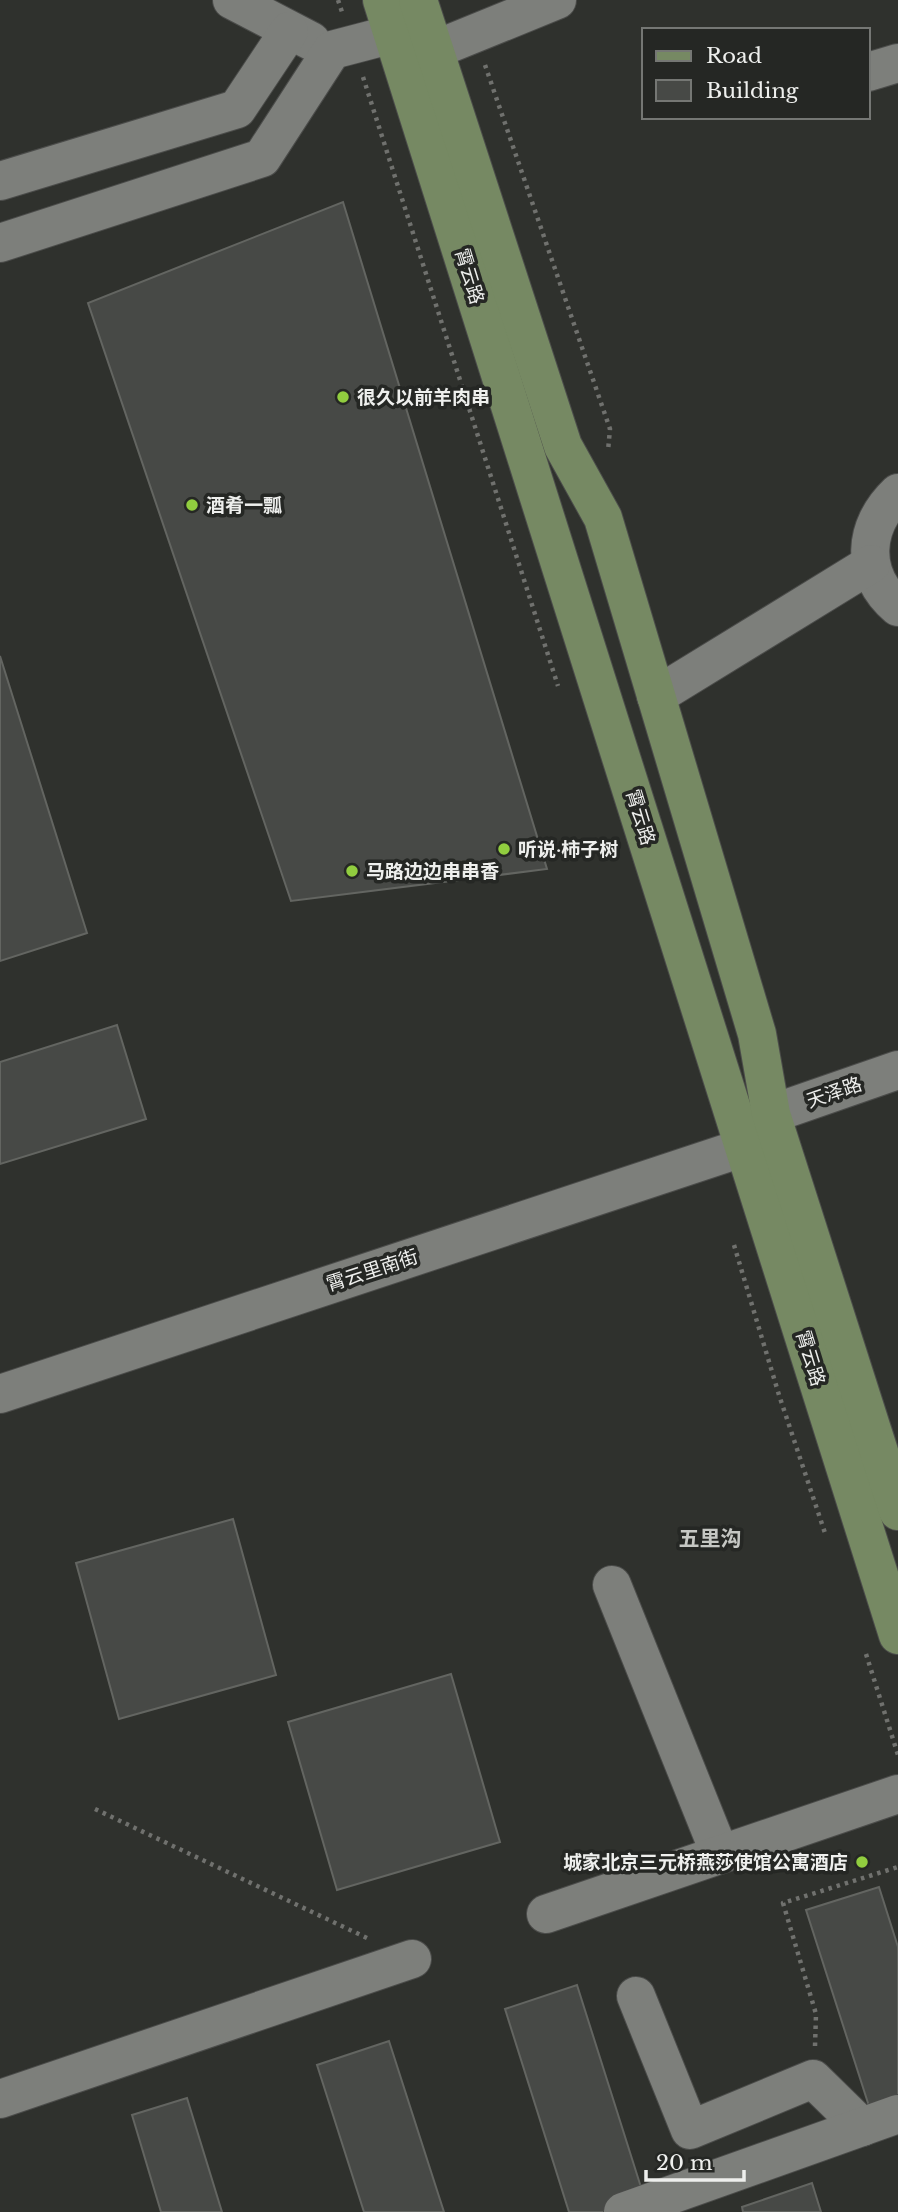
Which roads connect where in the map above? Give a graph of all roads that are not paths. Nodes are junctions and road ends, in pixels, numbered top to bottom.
1 (232, 0) edge
2 (557, 0) edge
3 (410, 21) edge
4 (289, 31) junction
5 (342, 47) junction
6 (898, 63) edge
7 (870, 71) edge
8 (0, 180) edge
9 (0, 243) edge
10 (898, 493) edge
11 (871, 564) junction
12 (898, 607) edge
13 (656, 696) junction
14 (898, 1070) edge
15 (771, 1114) junction
16 (745, 1147) junction
17 (0, 1394) edge
18 (898, 1511) edge
19 (612, 1585) dead end
20 (880, 1638) edge
21 (898, 1794) edge
22 (720, 1854) junction
23 (545, 1914) dead end
24 (412, 1959) road end
25 (636, 1996) dead end
26 (0, 2099) edge
27 (898, 2114) edge
28 (862, 2127) junction
29 (623, 2212) edge

1 - 4 street
2 - 3 street
3 - 5 street
3 - 13 main road, 霄云路
3 - 16 main road, 霄云路
4 - 5 street
4 - 8 street
5 - 9 street
6 - 7 street
10 - 11 street
11 - 12 street
11 - 13 street
13 - 15 main road, 霄云路
14 - 15 street, 天泽路
15 - 16 street
15 - 18 main road, 霄云路
16 - 17 street, 霄云里南街
16 - 20 main road, 霄云路
19 - 22 street
21 - 22 street
22 - 23 street
24 - 26 street
25 - 28 street
27 - 28 street
28 - 29 street

